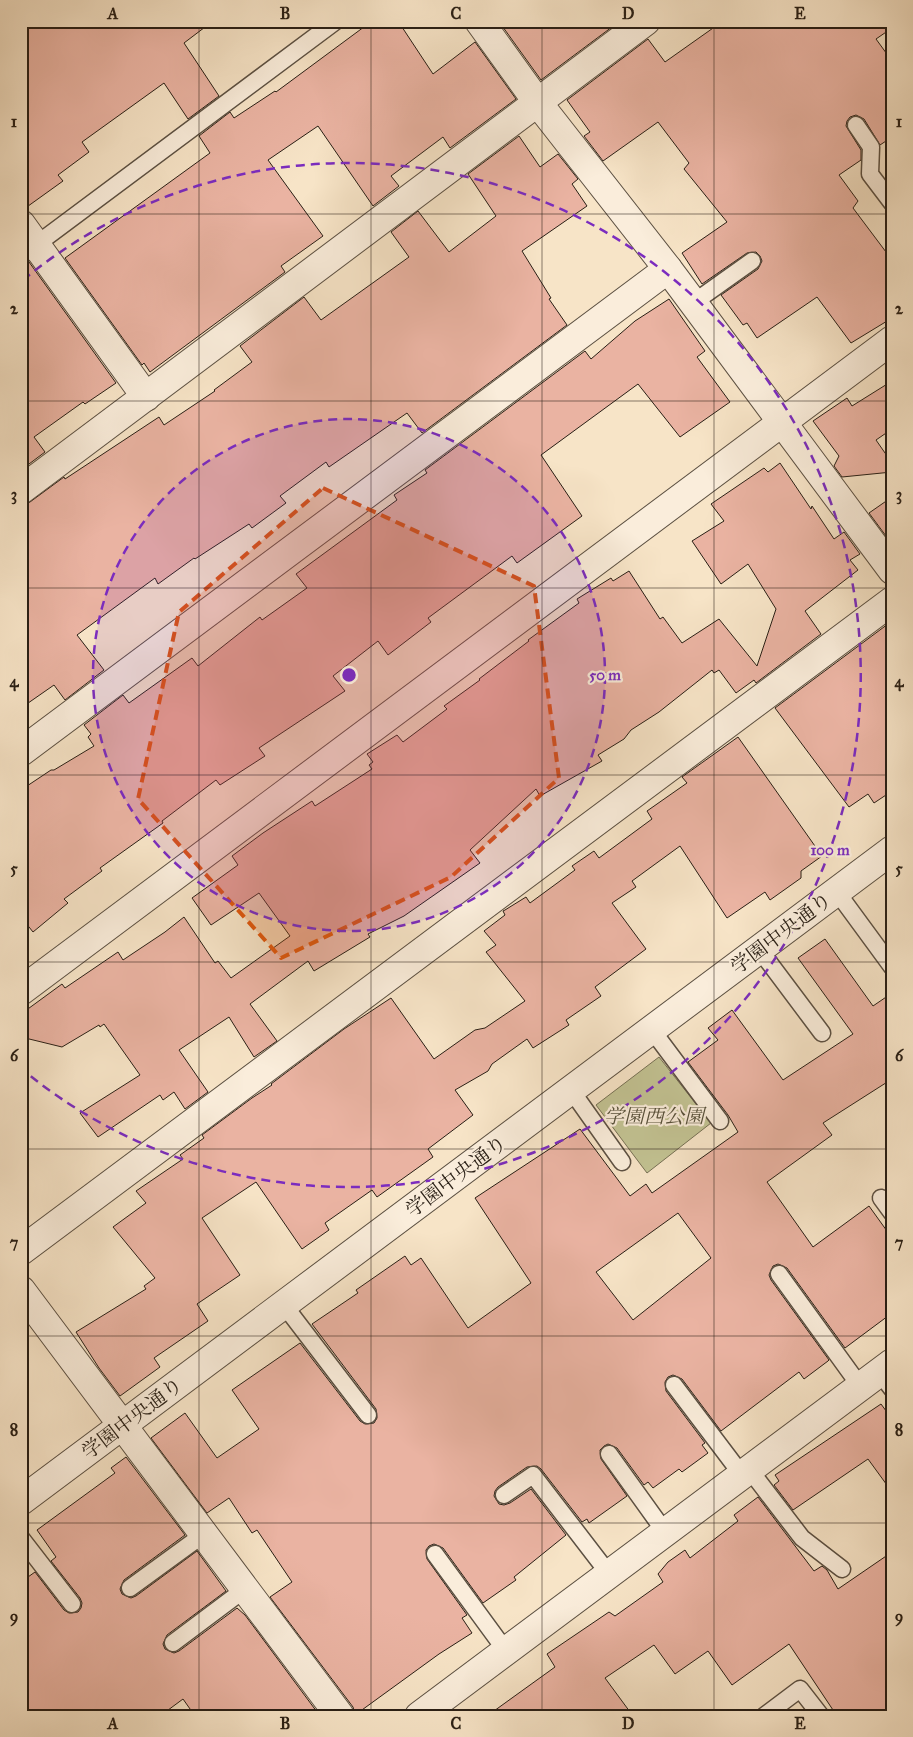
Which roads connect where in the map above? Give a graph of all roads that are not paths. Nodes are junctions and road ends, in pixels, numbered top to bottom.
1 (336, 21) edge
2 (479, 21) edge
3 (646, 21) edge
4 (538, 103) junction
5 (856, 125) dead end
6 (892, 203) edge
7 (26, 241) edge
8 (752, 261) dead end
9 (668, 269) junction
10 (694, 303) junction
11 (892, 340) edge
12 (146, 397) junction
13 (782, 422) junction
14 (21, 490) edge
15 (892, 570) edge
16 (892, 602) edge
17 (21, 752) edge
18 (892, 850) edge
19 (837, 892) junction
20 (759, 950) junction
21 (892, 966) edge
22 (21, 991) edge
23 (652, 1030) junction
24 (822, 1034) dead end
25 (571, 1090) junction
26 (720, 1121) dead end
27 (622, 1162) dead end
28 (881, 1198) dead end
29 (892, 1213) edge
30 (21, 1251) edge
31 (779, 1274) dead end
32 (21, 1290) edge
33 (284, 1305) junction
34 (881, 1377) edge
35 (674, 1385) dead end
36 (368, 1415) dead end
37 (122, 1426) junction
38 (609, 1454) dead end
39 (745, 1472) junction
40 (504, 1495) dead end
41 (21, 1501) edge
42 (665, 1532) junction
43 (204, 1534) junction
44 (21, 1538) edge
45 (435, 1554) dead end
46 (842, 1569) dead end
47 (608, 1574) junction
48 (130, 1588) dead end
49 (245, 1589) junction
50 (72, 1604) dead end
51 (173, 1643) dead end
52 (506, 1651) junction
53 (340, 1716) edge
54 (419, 1716) edge
55 (764, 1716) edge
56 (820, 1716) edge

1 - 7 lane
2 - 4 street
3 - 4 street
4 - 9 street
4 - 12 street
5 - 6 lane
7 - 12 street
8 - 10 lane
9 - 10 street
9 - 17 street
10 - 13 street
11 - 13 street
12 - 14 street
13 - 15 street
13 - 22 street
16 - 30 street
18 - 19 street, 学園中央通り
19 - 20 street, 学園中央通り
19 - 21 lane
20 - 23 street, 学園中央通り
20 - 24 lane
23 - 25 street, 学園中央通り
23 - 26 lane
25 - 27 lane
25 - 33 street, 学園中央通り
28 - 29 lane
31 - 34 lane
32 - 37 street
33 - 36 lane
33 - 37 street, 学園中央通り
34 - 39 street
35 - 39 lane
37 - 41 street, 学園中央通り
37 - 43 street
38 - 42 lane
39 - 42 street
39 - 46 lane
40 - 47 lane
42 - 47 street
43 - 48 lane
43 - 49 street
44 - 50 lane
45 - 52 lane
47 - 52 street
49 - 51 lane
49 - 53 street
52 - 54 street
55 - 56 lane

